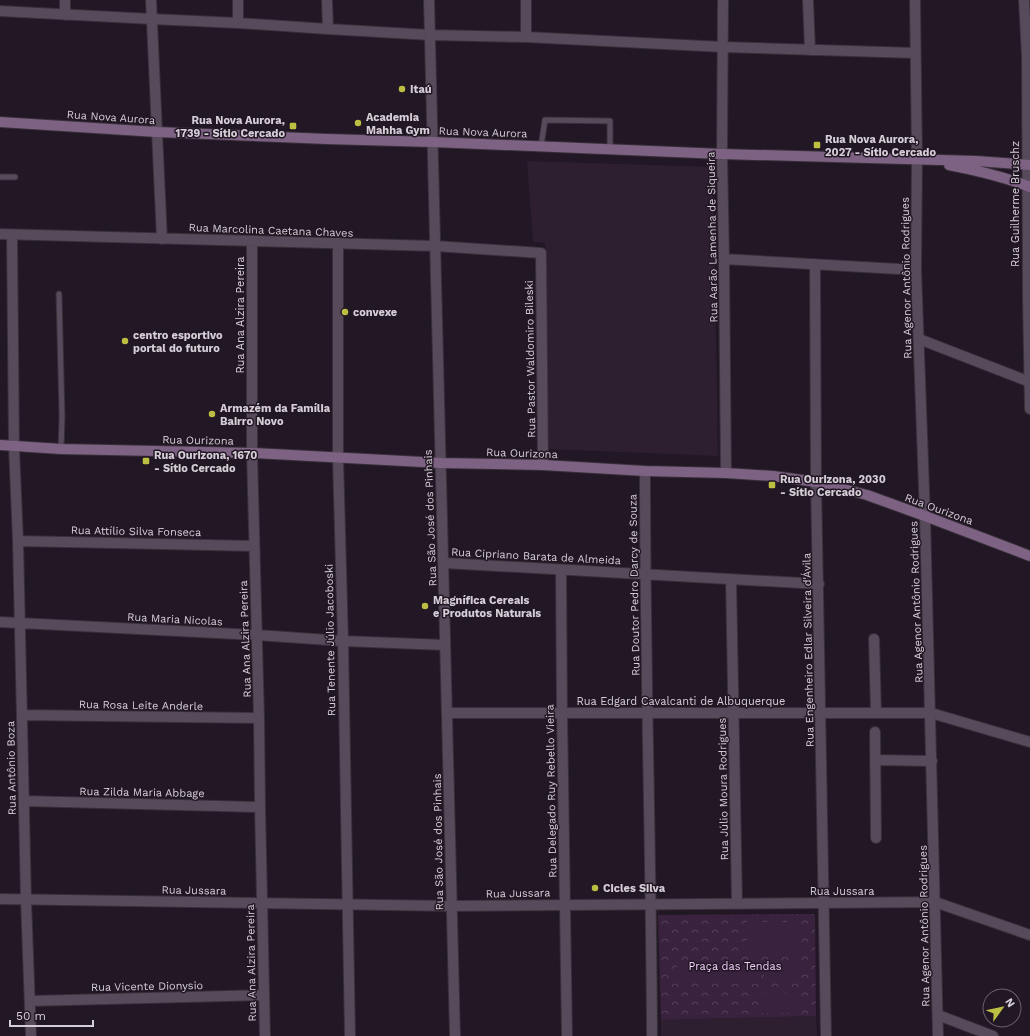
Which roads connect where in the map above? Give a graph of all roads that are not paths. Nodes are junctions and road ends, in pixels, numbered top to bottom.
1 (65, 0) edge
2 (152, 0) edge
3 (238, 0) edge
4 (327, 0) edge
5 (429, 0) edge
6 (526, 0) edge
7 (723, 0) edge
8 (808, 0) edge
9 (915, 0) edge
10 (1024, 0) edge
11 (0, 11) edge
12 (65, 15) junction
13 (152, 20) junction
14 (238, 22) junction
15 (328, 29) junction
16 (430, 35) junction
17 (526, 37) junction
18 (723, 47) junction
19 (810, 50) junction
20 (915, 53) junction
21 (1028, 57) edge
22 (0, 122) edge
23 (157, 132) junction
24 (433, 142) junction
25 (541, 146) junction
26 (610, 149) junction
27 (722, 154) junction
28 (917, 159) junction
29 (1029, 165) edge
30 (0, 177) edge
31 (14, 177) dead end
32 (1028, 187) edge
33 (0, 234) edge
34 (12, 235) junction
35 (162, 239) junction
36 (252, 241) junction
37 (338, 243) junction
38 (435, 246) junction
39 (541, 253) joint
40 (724, 259) junction
41 (815, 264) junction
42 (916, 270) junction
43 (59, 294) dead end
44 (1029, 300) edge
45 (919, 338) junction
46 (1030, 382) edge
47 (1030, 409) edge
48 (0, 445) edge
49 (14, 447) junction
50 (61, 449) junction
51 (252, 453) junction
52 (338, 458) junction
53 (441, 463) junction
54 (543, 465) junction
55 (646, 470) junction
56 (726, 473) junction
57 (816, 482) junction
58 (925, 516) junction
59 (18, 541) junction
60 (254, 546) junction
61 (1030, 556) edge
62 (444, 563) junction
63 (561, 570) junction
64 (645, 574) junction
65 (731, 579) junction
66 (819, 584) junction
67 (0, 622) edge
68 (20, 623) junction
69 (257, 635) junction
70 (874, 639) dead end
71 (343, 641) junction
72 (445, 644) junction
73 (447, 713) junction
74 (562, 713) junction
75 (648, 713) junction
76 (734, 713) junction
77 (821, 713) junction
78 (876, 713) junction
79 (930, 713) junction
80 (22, 715) junction
81 (259, 718) junction
82 (874, 732) dead end
83 (1030, 742) edge
84 (874, 760) junction
85 (932, 761) junction
86 (24, 801) junction
87 (260, 807) junction
88 (876, 838) dead end
89 (0, 900) edge
90 (26, 900) junction
91 (935, 902) junction
92 (262, 903) junction
93 (737, 903) junction
94 (823, 903) junction
95 (348, 904) junction
96 (651, 904) junction
97 (565, 905) junction
98 (452, 906) junction
99 (1030, 935) edge
100 (264, 995) junction
101 (30, 1001) junction
102 (938, 1015) junction
103 (31, 1036) edge
104 (265, 1036) edge
105 (350, 1036) edge
106 (455, 1036) edge
107 (568, 1036) edge
108 (652, 1036) edge
109 (826, 1036) edge
110 (938, 1036) edge
111 (993, 1036) edge

1 - 12 street
2 - 13 street
3 - 14 street
4 - 15 street
5 - 16 street, Rua São José dos Pinhais
6 - 17 street
7 - 18 street, Rua Aarão Lamenha de Siqueira
8 - 19 street
9 - 20 street, Rua Agenor Antônio Rodrigues
10 - 21 street, Rua Guilherme Bruschz
11 - 12 street
12 - 13 street
13 - 14 street
13 - 23 street
14 - 15 street
15 - 16 street
16 - 17 street
16 - 24 street, Rua São José dos Pinhais
17 - 18 street
18 - 19 street
18 - 27 street, Rua Aarão Lamenha de Siqueira
19 - 20 street
20 - 28 street, Rua Agenor Antônio Rodrigues
21 - 29 street, Rua Guilherme Bruschz
22 - 23 main road, Rua Nova Aurora
23 - 24 main road, Rua Nova Aurora
23 - 35 street
24 - 25 main road, Rua Nova Aurora
24 - 38 street, Rua São José dos Pinhais
25 - 26 main road, Rua Nova Aurora
25 - 26 lane
26 - 27 main road, Rua Nova Aurora
27 - 28 main road, Rua Nova Aurora
27 - 40 street, Rua Aarão Lamenha de Siqueira
28 - 29 main road, Rua Nova Aurora
28 - 32 main road, Rua Nova Aurora
28 - 42 street, Rua Agenor Antônio Rodrigues
29 - 32 street, Rua Guilherme Bruschz
30 - 31 lane
32 - 44 street, Rua Guilherme Bruschz
33 - 34 street, Rua Marcolina Caetana Chaves
34 - 35 street, Rua Marcolina Caetana Chaves
34 - 49 street, Rua Antônio Boza
35 - 36 street, Rua Marcolina Caetana Chaves
36 - 37 street, Rua Marcolina Caetana Chaves
36 - 51 street, Rua Ana Alzira Pereira
37 - 38 street, Rua Marcolina Caetana Chaves
37 - 52 street, Rua Tenente Júlio Jacoboski
38 - 39 street, Rua Marcolina Caetana Chaves
38 - 53 street, Rua São José dos Pinhais
39 - 54 street, Rua Pastor Waldomiro Bileski
40 - 41 street
40 - 56 street, Rua Aarão Lamenha de Siqueira
41 - 42 street
41 - 57 street, Rua Engenheiro Edlar Silveira d'Ávila
42 - 45 street, Rua Agenor Antônio Rodrigues
43 - 50 lane
44 - 46 street, Rua Guilherme Bruschz
45 - 46 street
45 - 58 street, Rua Agenor Antônio Rodrigues
46 - 47 street, Rua Guilherme Bruschz
48 - 49 main road, Rua Ourizona
49 - 50 main road, Rua Ourizona
49 - 59 street, Rua Antônio Boza
50 - 51 main road, Rua Ourizona
51 - 52 main road, Rua Ourizona
51 - 60 street, Rua Ana Alzira Pereira
52 - 53 main road, Rua Ourizona
52 - 71 street, Rua Tenente Júlio Jacoboski
53 - 54 main road, Rua Ourizona
53 - 62 street, Rua São José dos Pinhais
54 - 55 main road, Rua Ourizona
55 - 56 main road, Rua Ourizona
55 - 64 street, Rua Doutor Pedro Darcy de Souza
56 - 57 main road, Rua Ourizona
57 - 58 main road, Rua Ourizona
57 - 66 street, Rua Engenheiro Edlar Silveira d'Ávila
58 - 61 main road, Rua Ourizona
58 - 79 street, Rua Agenor Antônio Rodrigues
59 - 60 street, Rua Attílio Silva Fonseca
59 - 68 street, Rua Antônio Boza
60 - 69 street, Rua Ana Alzira Pereira
62 - 63 street, Rua Cipriano Barata de Almeida
62 - 72 street, Rua São José dos Pinhais
63 - 64 street, Rua Cipriano Barata de Almeida
63 - 74 street, Rua Delegado Ruy Rebello Vieira
64 - 65 street, Rua Cipriano Barata de Almeida
64 - 75 street, Rua Doutor Pedro Darcy de Souza
65 - 66 street, Rua Cipriano Barata de Almeida
65 - 76 street, Rua Júlio Moura Rodrigues
66 - 77 street, Rua Engenheiro Edlar Silveira d'Ávila
67 - 68 street, Rua Maria Nicolas
68 - 69 street, Rua Maria Nicolas
68 - 80 street, Rua Antônio Boza
69 - 71 street, Rua Maria Nicolas
69 - 81 street, Rua Ana Alzira Pereira
70 - 78 street
71 - 72 street, Rua Maria Nicolas
71 - 95 street, Rua Tenente Júlio Jacoboski
72 - 73 street, Rua São José dos Pinhais
73 - 74 street, Rua Edgard Cavalcanti de Albuquerque
73 - 98 street, Rua São José dos Pinhais
74 - 75 street, Rua Edgard Cavalcanti de Albuquerque
74 - 97 street, Rua Delegado Ruy Rebello Vieira
75 - 76 street, Rua Edgard Cavalcanti de Albuquerque
75 - 96 street, Rua Doutor Pedro Darcy de Souza
76 - 77 street, Rua Edgard Cavalcanti de Albuquerque
76 - 93 street, Rua Júlio Moura Rodrigues
77 - 78 street, Rua Edgard Cavalcanti de Albuquerque
77 - 94 street, Rua Engenheiro Edlar Silveira d'Ávila
78 - 79 street, Rua Edgard Cavalcanti de Albuquerque
79 - 83 street, Rua Edgard Cavalcanti de Albuquerque
79 - 85 street, Rua Agenor Antônio Rodrigues
80 - 81 street, Rua Rosa Leite Anderle
80 - 86 street, Rua Antônio Boza
81 - 87 street, Rua Ana Alzira Pereira
82 - 84 street
84 - 85 street
84 - 88 street
85 - 91 street, Rua Agenor Antônio Rodrigues
86 - 87 street, Rua Zilda Maria Abbage
86 - 90 street, Rua Antônio Boza
87 - 92 street, Rua Ana Alzira Pereira
89 - 90 street, Rua Jussara
90 - 92 street, Rua Jussara
90 - 101 street, Rua Antônio Boza
91 - 94 street, Rua Jussara
91 - 99 street, Rua Jussara
91 - 102 street, Rua Agenor Antônio Rodrigues
92 - 95 street, Rua Jussara
92 - 100 street, Rua Ana Alzira Pereira
93 - 94 street, Rua Jussara
93 - 96 street, Rua Jussara
94 - 109 street, Rua Engenheiro Edlar Silveira d'Ávila
95 - 98 street, Rua Jussara
95 - 105 street, Rua Tenente Júlio Jacoboski
96 - 97 street, Rua Jussara
96 - 108 street, Rua Doutor Pedro Darcy de Souza
97 - 98 street, Rua Jussara
97 - 107 street, Rua Delegado Ruy Rebello Vieira
98 - 106 street, Rua São José dos Pinhais
100 - 101 street, Rua Vicente Dionysio
100 - 104 street, Rua Ana Alzira Pereira
101 - 103 street, Rua Antônio Boza
102 - 110 street, Rua Agenor Antônio Rodrigues
102 - 111 street

